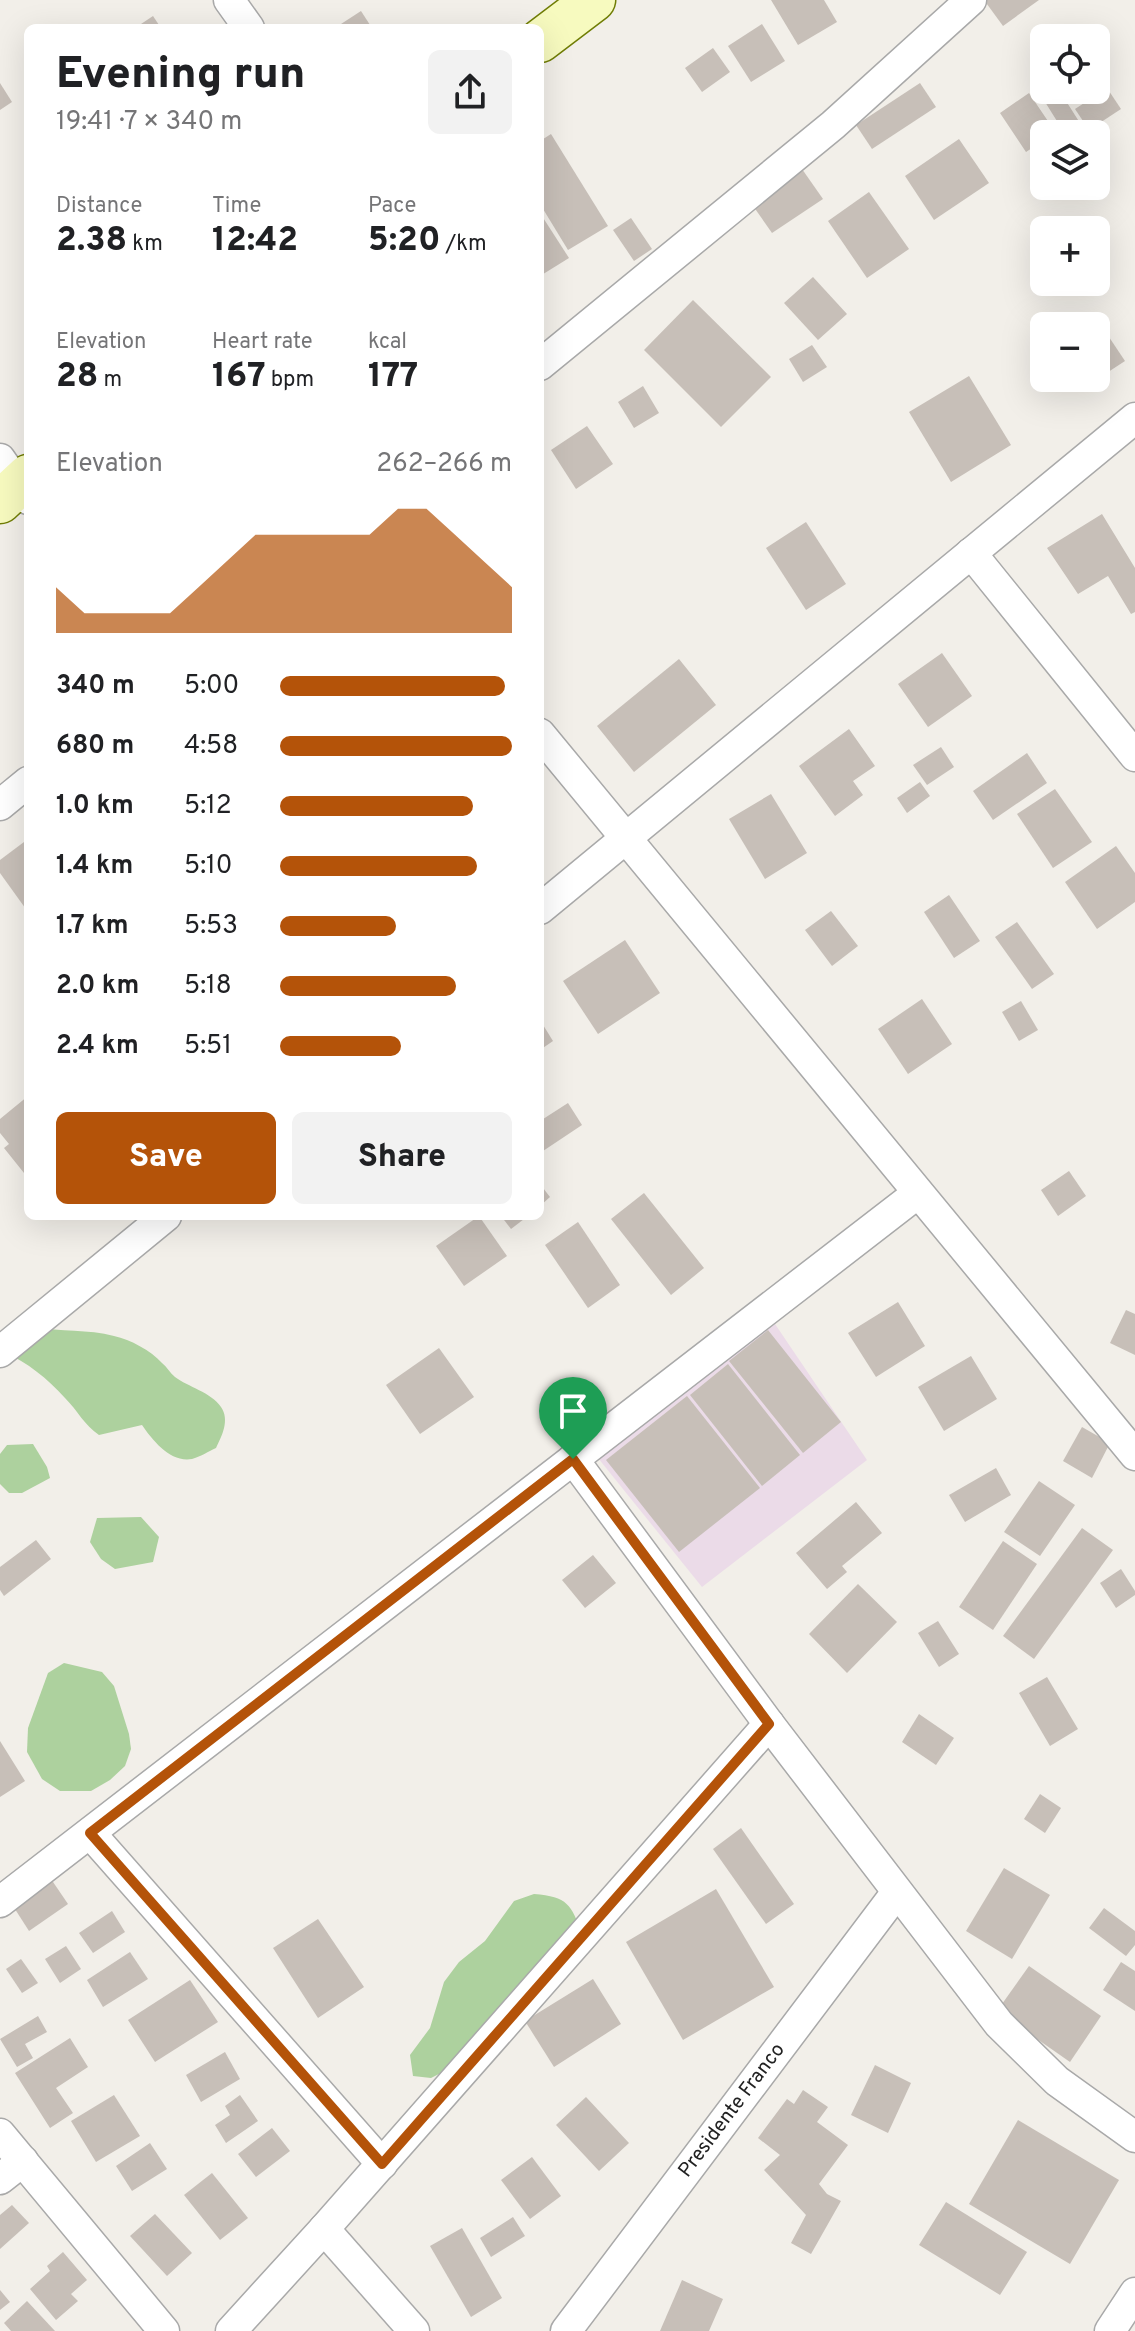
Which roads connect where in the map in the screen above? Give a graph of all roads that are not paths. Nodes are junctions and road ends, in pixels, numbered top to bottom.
1 (229, 0) edge
2 (594, 0) edge
3 (971, 0) edge
4 (246, 24) edge
5 (544, 38) edge
6 (544, 362) edge
7 (1135, 418) edge
8 (971, 553) junction
9 (544, 739) edge
10 (1135, 756) edge
11 (24, 785) edge
12 (0, 805) edge
13 (626, 838) junction
14 (544, 906) edge
15 (918, 1193) junction
16 (161, 1220) edge
17 (0, 1352) edge
18 (1135, 1455) edge
19 (573, 1459) junction
20 (769, 1724) junction
21 (90, 1833) junction
22 (897, 1892) junction
23 (0, 1902) edge
24 (0, 2134) edge
25 (1135, 2137) edge
26 (382, 2164) junction
27 (11, 2170) edge
28 (324, 2229) junction
29 (1135, 2293) edge
30 (164, 2331) edge
31 (231, 2331) edge
32 (414, 2331) edge
33 (566, 2331) edge
34 (1110, 2331) edge

1 - 4 street
2 - 5 street
3 - 6 street
7 - 8 street
8 - 10 street
8 - 13 street
9 - 13 street
11 - 12 street
13 - 14 street
13 - 15 street
15 - 18 street
15 - 19 street
16 - 17 street
19 - 20 street
19 - 21 street
20 - 22 street
20 - 26 street
21 - 23 street
21 - 26 street
22 - 25 street
22 - 33 street, Presidente Franco
24 - 27 street
26 - 28 street
27 - 30 street
28 - 31 street
28 - 32 street
29 - 34 street

